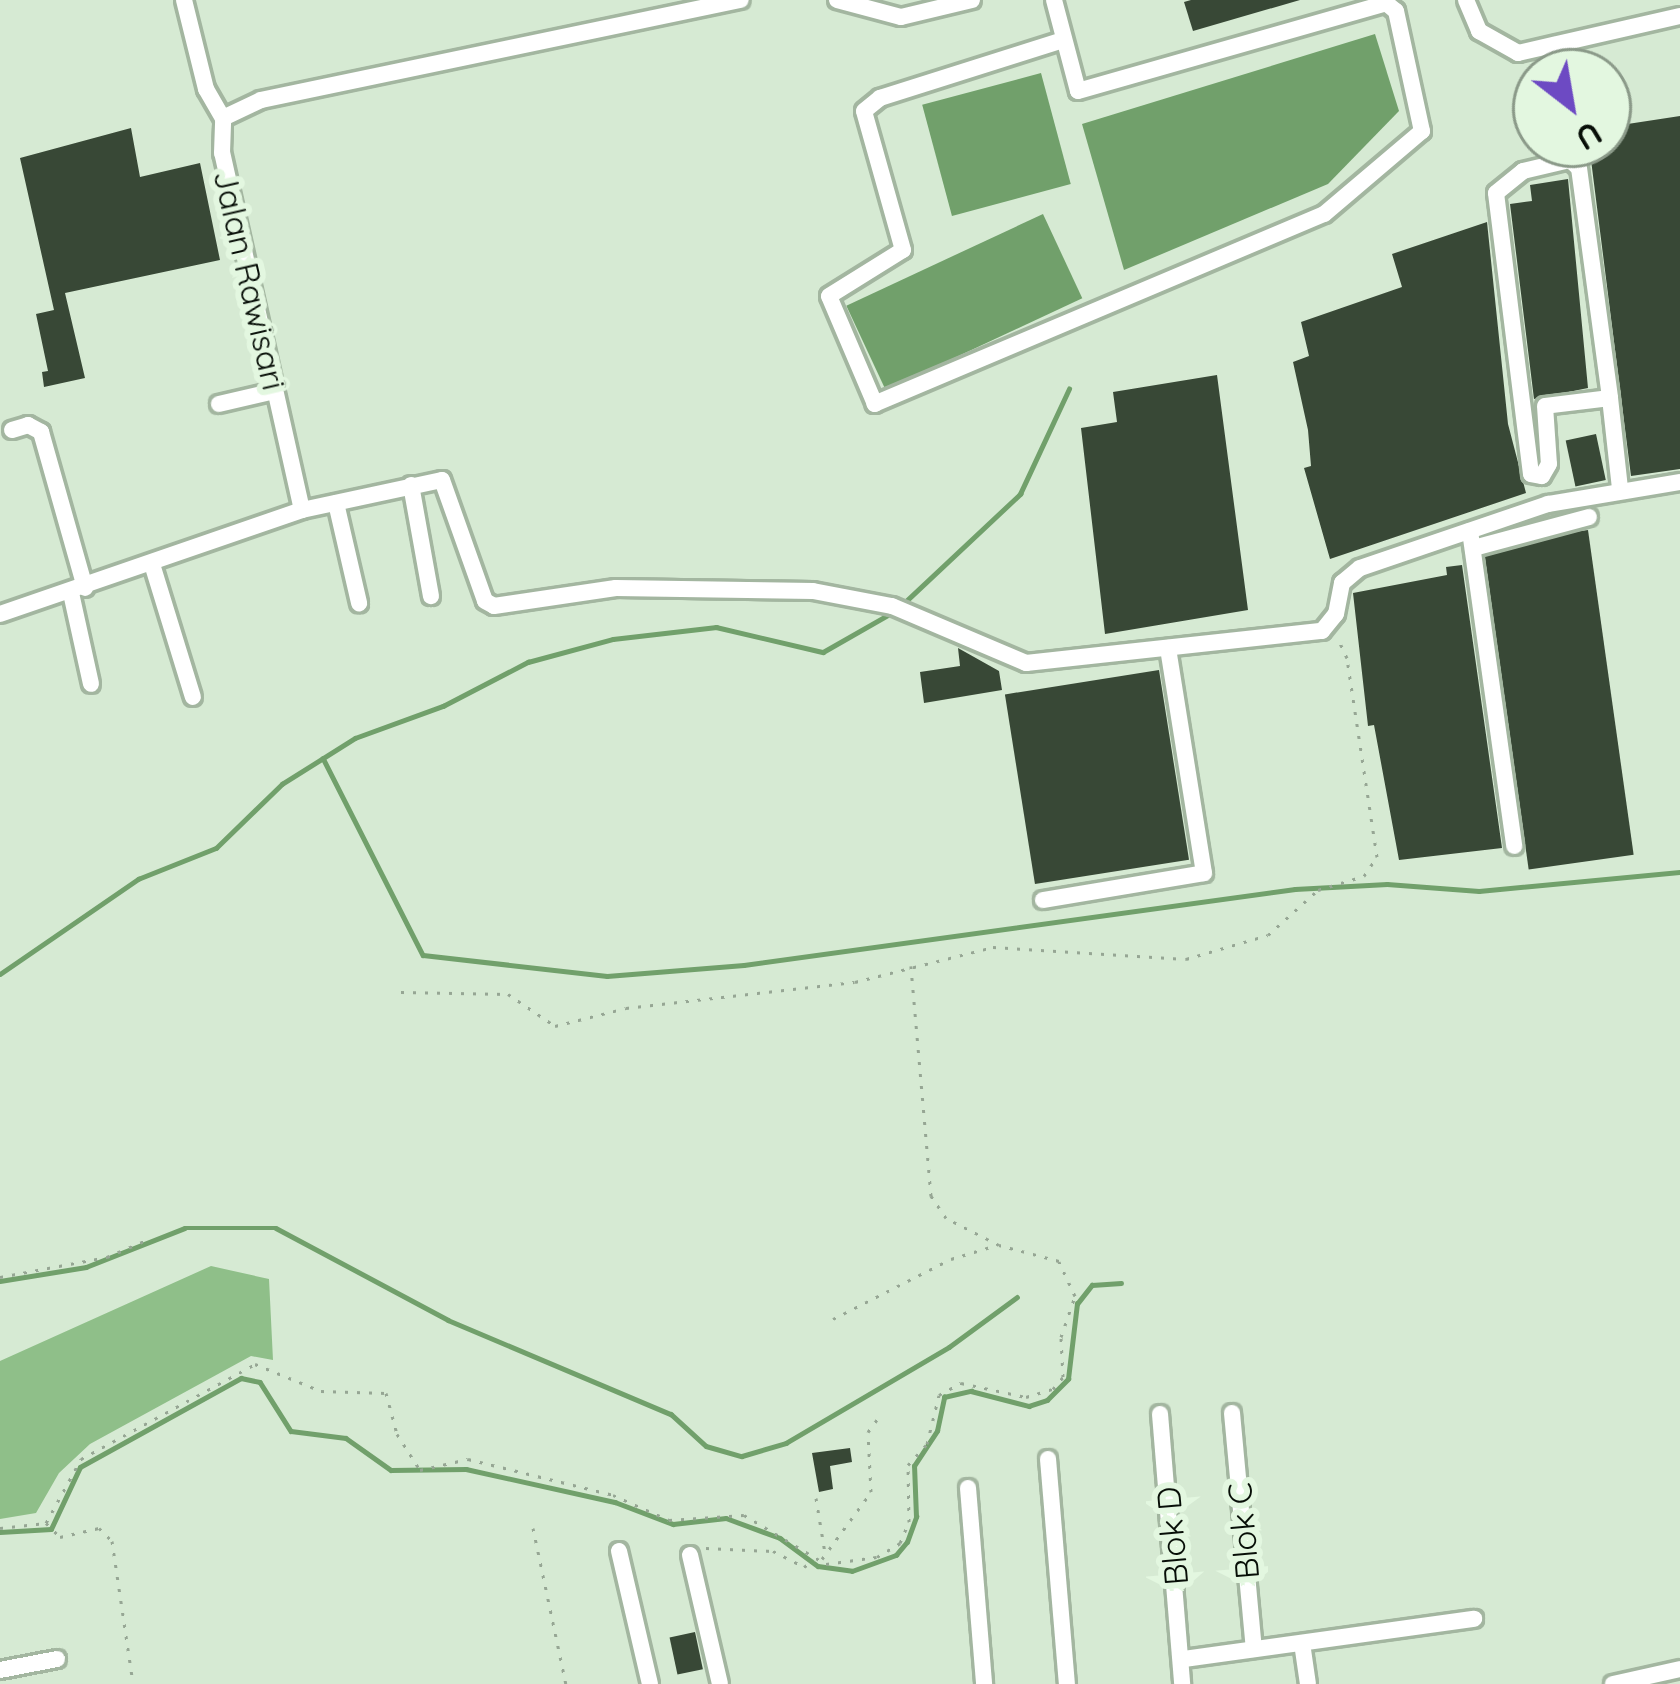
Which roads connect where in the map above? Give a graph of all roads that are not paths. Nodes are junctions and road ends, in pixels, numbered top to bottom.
1 (184, 0) edge
2 (741, 0) edge
3 (837, 0) edge
4 (972, 0) edge
5 (1054, 0) edge
6 (1466, 0) edge
7 (1680, 16) edge
8 (1063, 40) junction
9 (223, 118) junction
10 (275, 391) junction
11 (1610, 398) junction
12 (219, 404) dead end
13 (12, 430) dead end
14 (1680, 482) edge
15 (411, 485) junction
16 (1621, 489) junction
17 (335, 503) junction
18 (302, 510) junction
19 (1589, 517) dead end
20 (1472, 539) junction
21 (152, 564) junction
22 (78, 590) junction
23 (431, 596) dead end
24 (359, 603) dead end
25 (0, 614) edge
26 (1168, 648) junction
27 (91, 684) dead end
28 (194, 697) dead end
29 (1514, 846) dead end
30 (1043, 900) dead end
31 (1160, 1414) dead end
32 (1232, 1414) dead end
33 (1048, 1459) dead end
34 (968, 1488) dead end
35 (619, 1551) dead end
36 (690, 1555) road end
37 (1474, 1619) dead end
38 (1302, 1643) junction
39 (1254, 1649) junction
40 (1184, 1658) junction
41 (57, 1659) dead end
42 (0, 1670) edge
43 (1680, 1670) edge
44 (650, 1684) edge
45 (720, 1684) edge
46 (984, 1684) edge
47 (1067, 1684) edge
48 (1182, 1684) edge
49 (1308, 1684) edge
50 (1613, 1684) edge

1 - 9 street
2 - 9 street
3 - 4 street
5 - 8 street
6 - 7 street
8 - 8 street
9 - 10 street, Jalan Rawisari
10 - 12 street
10 - 18 street, Jalan Rawisari
11 - 11 street
11 - 16 street
13 - 22 street
14 - 16 street
15 - 17 street
15 - 23 street
15 - 26 street
16 - 20 street
17 - 18 street
17 - 24 street
18 - 21 street
19 - 20 street
20 - 26 street
20 - 29 street
21 - 22 street
21 - 28 street
22 - 25 street
22 - 27 street
26 - 30 street
31 - 40 street, Blok D
32 - 39 street, Blok C
33 - 47 street
34 - 46 street
35 - 44 street
36 - 45 street
37 - 38 street
38 - 39 street
38 - 49 street
39 - 40 street
40 - 48 street, Blok D
41 - 42 street
43 - 50 street

